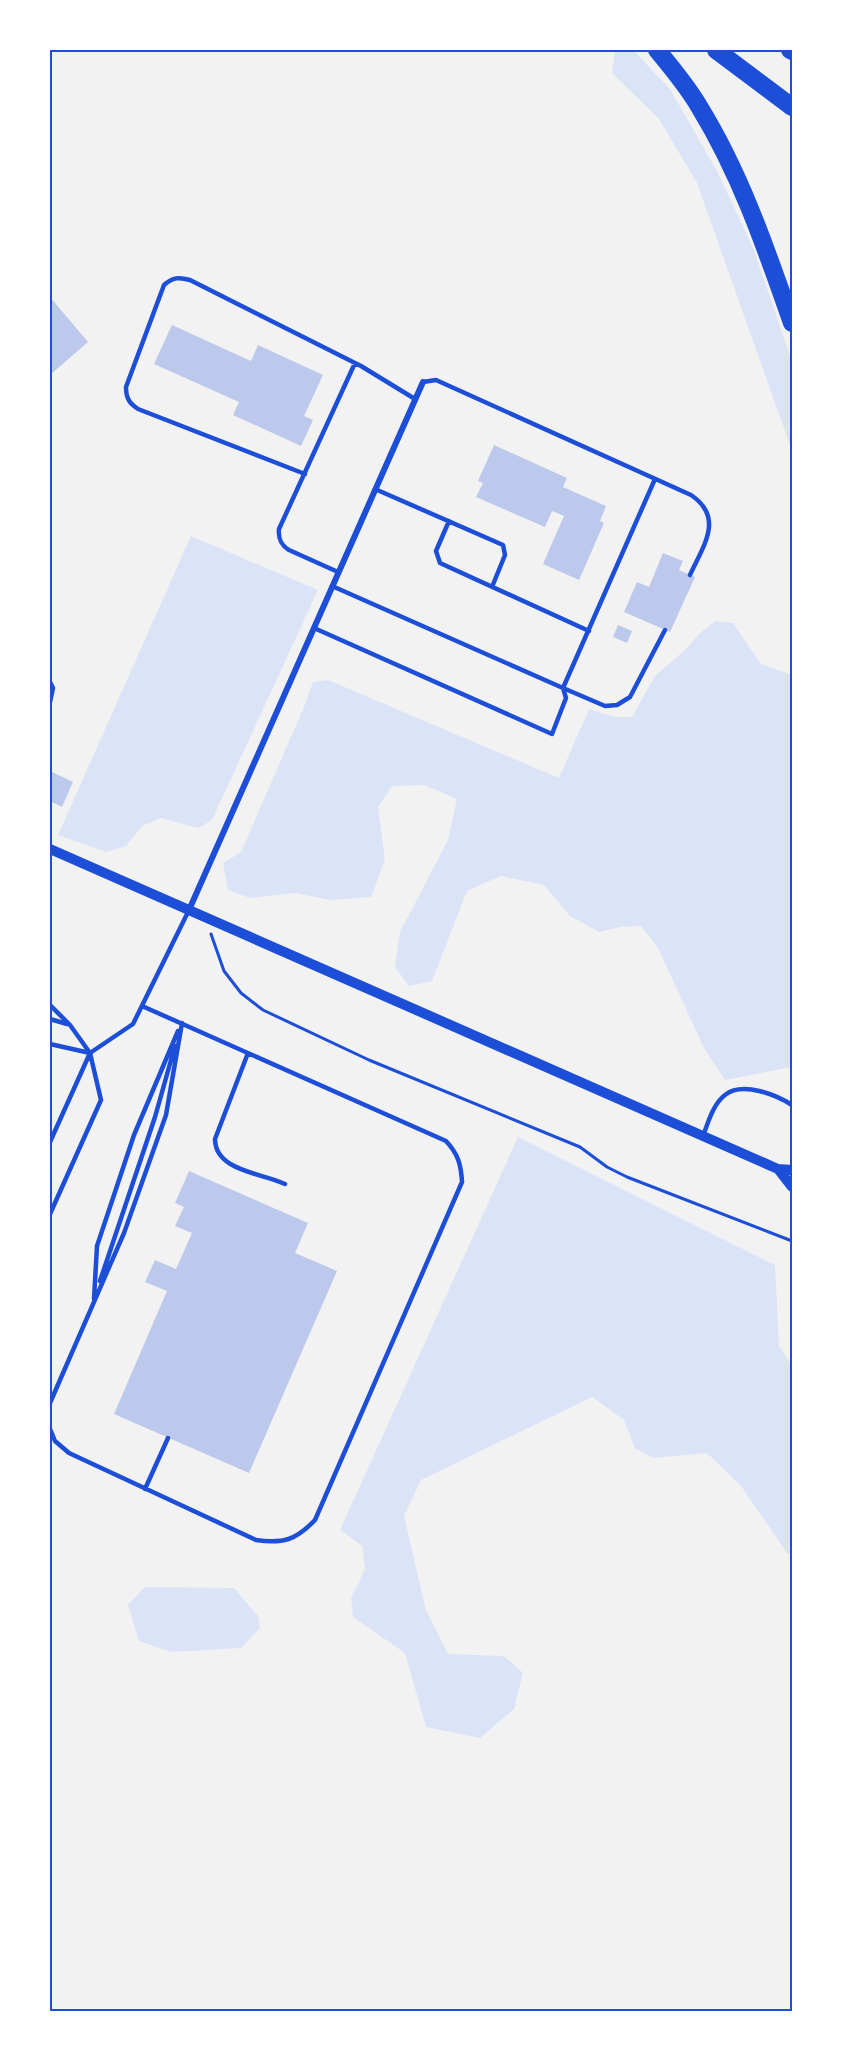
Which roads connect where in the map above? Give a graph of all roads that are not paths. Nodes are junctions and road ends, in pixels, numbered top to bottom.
1 (657, 50) edge
2 (716, 50) edge
3 (792, 107) edge
4 (792, 322) edge
5 (355, 363) junction
6 (423, 382) joint
7 (415, 399) junction
8 (305, 474) junction
9 (655, 479) junction
10 (375, 489) junction
11 (449, 521) junction
12 (338, 572) junction
13 (690, 575) dead end
14 (332, 586) junction
15 (492, 587) junction
16 (314, 628) junction
17 (665, 630) dead end
18 (589, 631) junction
19 (50, 682) edge
20 (563, 688) junction
21 (50, 702) edge
22 (50, 849) edge
23 (189, 910) junction
24 (50, 1005) edge
25 (142, 1006) junction
26 (50, 1019) edge
27 (182, 1023) junction
28 (70, 1025) junction
29 (50, 1044) edge
30 (90, 1053) junction
31 (248, 1053) junction
32 (792, 1104) edge
33 (703, 1136) junction
34 (50, 1142) edge
35 (778, 1170) junction
36 (792, 1170) edge
37 (285, 1184) dead end
38 (792, 1187) edge
39 (50, 1214) edge
40 (93, 1304) junction
41 (50, 1403) edge
42 (50, 1429) edge
43 (168, 1438) dead end
44 (145, 1489) junction

1 - 4 highway
2 - 3 highway
5 - 7 lane
5 - 8 lane
5 - 8 lane
6 - 7 street
6 - 9 lane
7 - 10 street
8 - 12 lane
9 - 13 lane
9 - 18 lane
10 - 11 lane
10 - 12 street
11 - 15 lane
11 - 15 lane
12 - 14 street
14 - 16 street
14 - 20 lane
15 - 18 lane
16 - 20 lane
16 - 23 street
17 - 20 lane
18 - 20 lane
19 - 21 lane
22 - 23 street
23 - 25 lane
23 - 33 street
24 - 28 lane
25 - 27 lane
25 - 30 lane
26 - 28 lane
27 - 31 lane
27 - 40 lane
27 - 40 lane
27 - 40 lane
28 - 30 lane
29 - 30 lane
30 - 34 lane
30 - 39 lane
31 - 37 lane
31 - 44 lane
32 - 33 lane
33 - 35 street
35 - 36 street
35 - 38 street
40 - 41 lane
42 - 44 lane
43 - 44 lane

